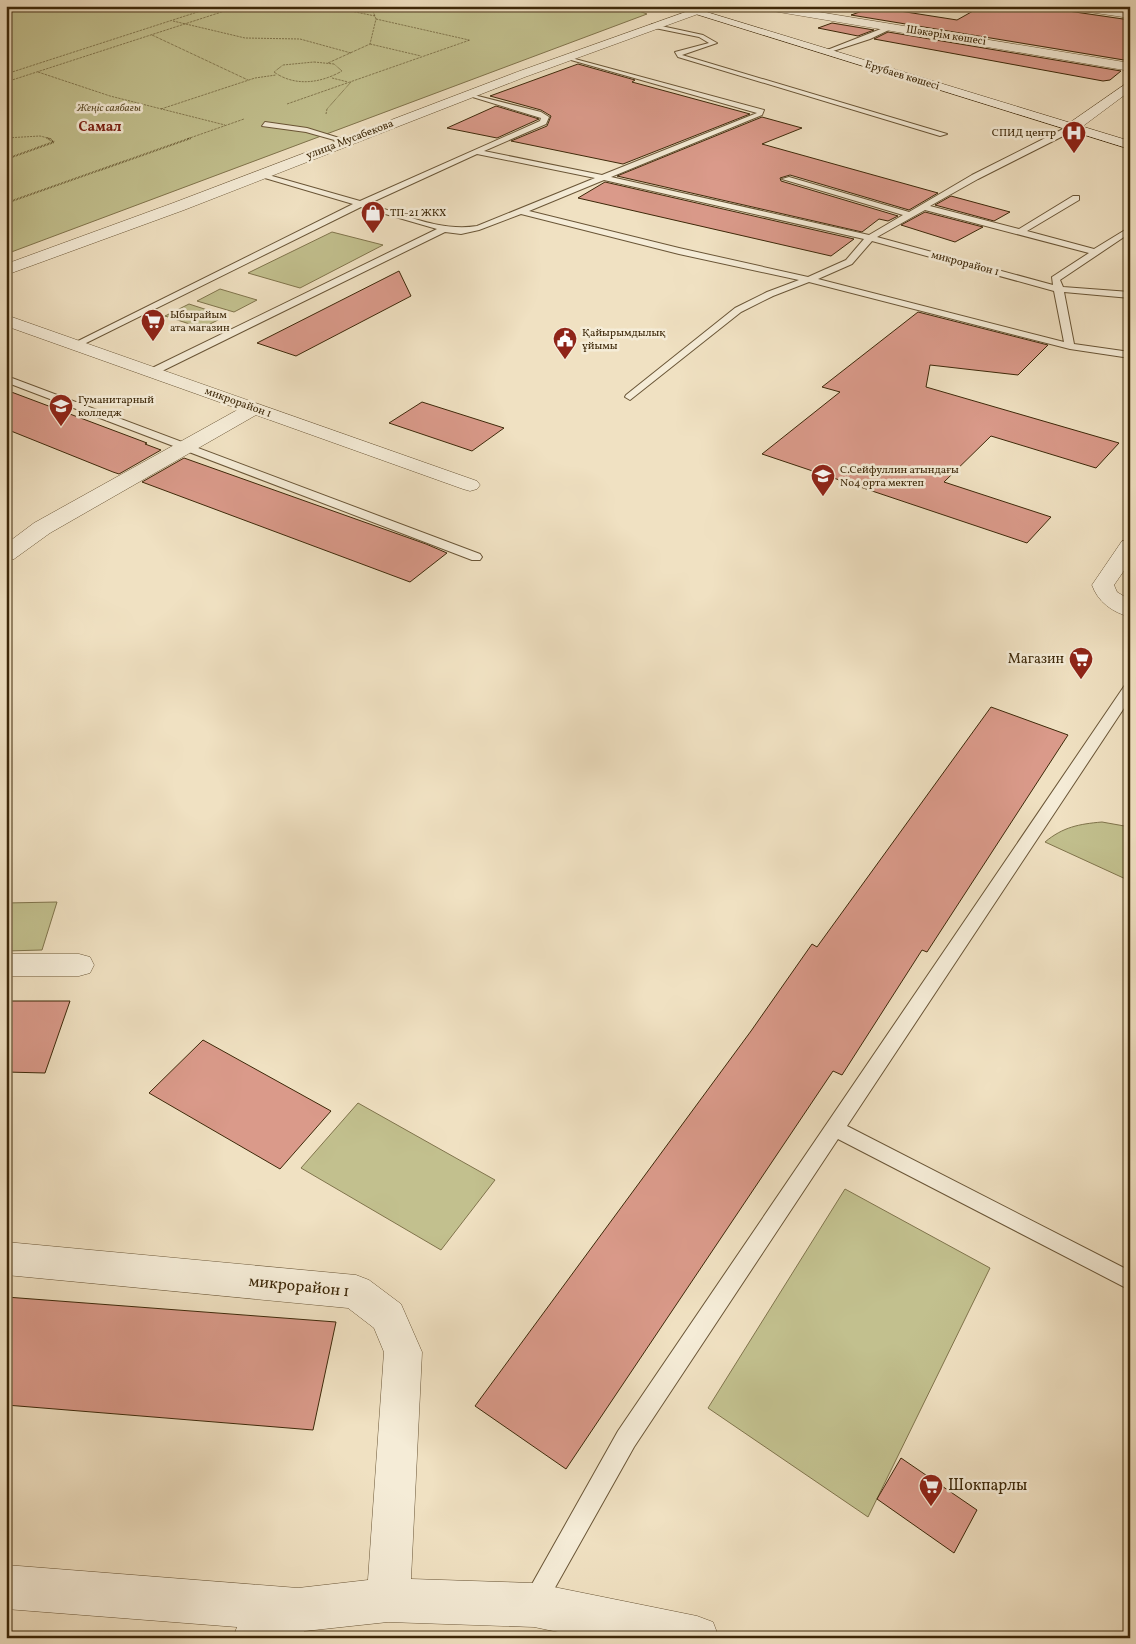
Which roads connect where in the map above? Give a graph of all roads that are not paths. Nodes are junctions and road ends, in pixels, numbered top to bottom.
1 (675, 6) edge
2 (762, 6) edge
3 (1068, 6) edge
4 (694, 12) junction
5 (1130, 16) edge
6 (652, 26) junction
7 (891, 27) junction
8 (825, 52) junction
9 (566, 57) junction
10 (1130, 67) edge
11 (1130, 85) edge
12 (468, 94) junction
13 (265, 124) dead end
14 (1070, 129) junction
15 (943, 134) dead end
16 (345, 141) junction
17 (1130, 145) edge
18 (476, 152) junction
19 (261, 174) junction
20 (600, 177) junction
21 (786, 179) dead end
22 (1076, 198) dead end
23 (360, 204) junction
24 (924, 207) junction
25 (520, 211) junction
26 (910, 215) junction
27 (444, 229) junction
28 (1130, 229) edge
29 (1020, 232) junction
30 (870, 238) junction
31 (1096, 252) junction
32 (6, 270) edge
33 (810, 280) junction
34 (1059, 290) junction
35 (1130, 295) edge
36 (6, 320) edge
37 (75, 345) junction
38 (1070, 346) junction
39 (1130, 355) edge
40 (152, 372) junction
41 (12, 381) dead end
42 (630, 397) dead end
43 (253, 408) junction
44 (187, 446) junction
45 (470, 485) dead end
46 (1130, 546) edge
47 (6, 554) edge
48 (476, 557) dead end
49 (1130, 610) edge
50 (1130, 688) edge
51 (6, 965) edge
52 (79, 965) dead end
53 (834, 1128) junction
54 (6, 1258) edge
55 (1130, 1281) edge
56 (6, 1587) edge
57 (388, 1600) junction
58 (534, 1605) junction
59 (298, 1610) junction
60 (256, 1638) edge
61 (697, 1638) edge

1 - 4 street, Ерубаев көшесі
2 - 7 street, Шәкәрім көшесі
3 - 5 street
4 - 6 street, улица Мусабекова
4 - 8 street, Ерубаев көшесі
6 - 9 street, улица Мусабекова
6 - 15 lane
7 - 8 lane
7 - 10 street, Шәкәрім көшесі
8 - 14 street, Ерубаев көшесі
9 - 12 street, улица Мусабекова
9 - 20 lane
11 - 14 street
12 - 16 street, улица Мусабекова
12 - 18 lane
13 - 16 lane
14 - 17 street, Ерубаев көшесі
14 - 24 lane
16 - 19 street, улица Мусабекова
18 - 20 lane, микрорайон 1
18 - 23 lane
19 - 23 lane
19 - 32 street, улица Мусабекова
20 - 25 lane
20 - 30 lane, микрорайон 1
21 - 26 lane
22 - 29 lane
23 - 27 lane
23 - 37 lane
24 - 26 lane
24 - 29 lane
25 - 27 lane
25 - 33 lane
26 - 30 lane
27 - 40 lane
28 - 31 lane
29 - 31 lane
30 - 33 lane
30 - 34 lane, микрорайон 1
31 - 34 lane
33 - 38 lane
33 - 42 lane
34 - 35 lane, микрорайон 1
34 - 38 lane
36 - 37 street, микрорайон 1
37 - 40 street, микрорайон 1
38 - 39 lane
40 - 43 street, микрорайон 1
41 - 44 lane
43 - 44 street
43 - 45 street, микрорайон 1
44 - 47 street
44 - 48 lane
46 - 49 street
50 - 53 lane
51 - 52 street
53 - 55 lane
53 - 58 lane
54 - 57 street, микрорайон 1
56 - 59 street
57 - 58 street
57 - 59 street
58 - 61 street
59 - 60 street

